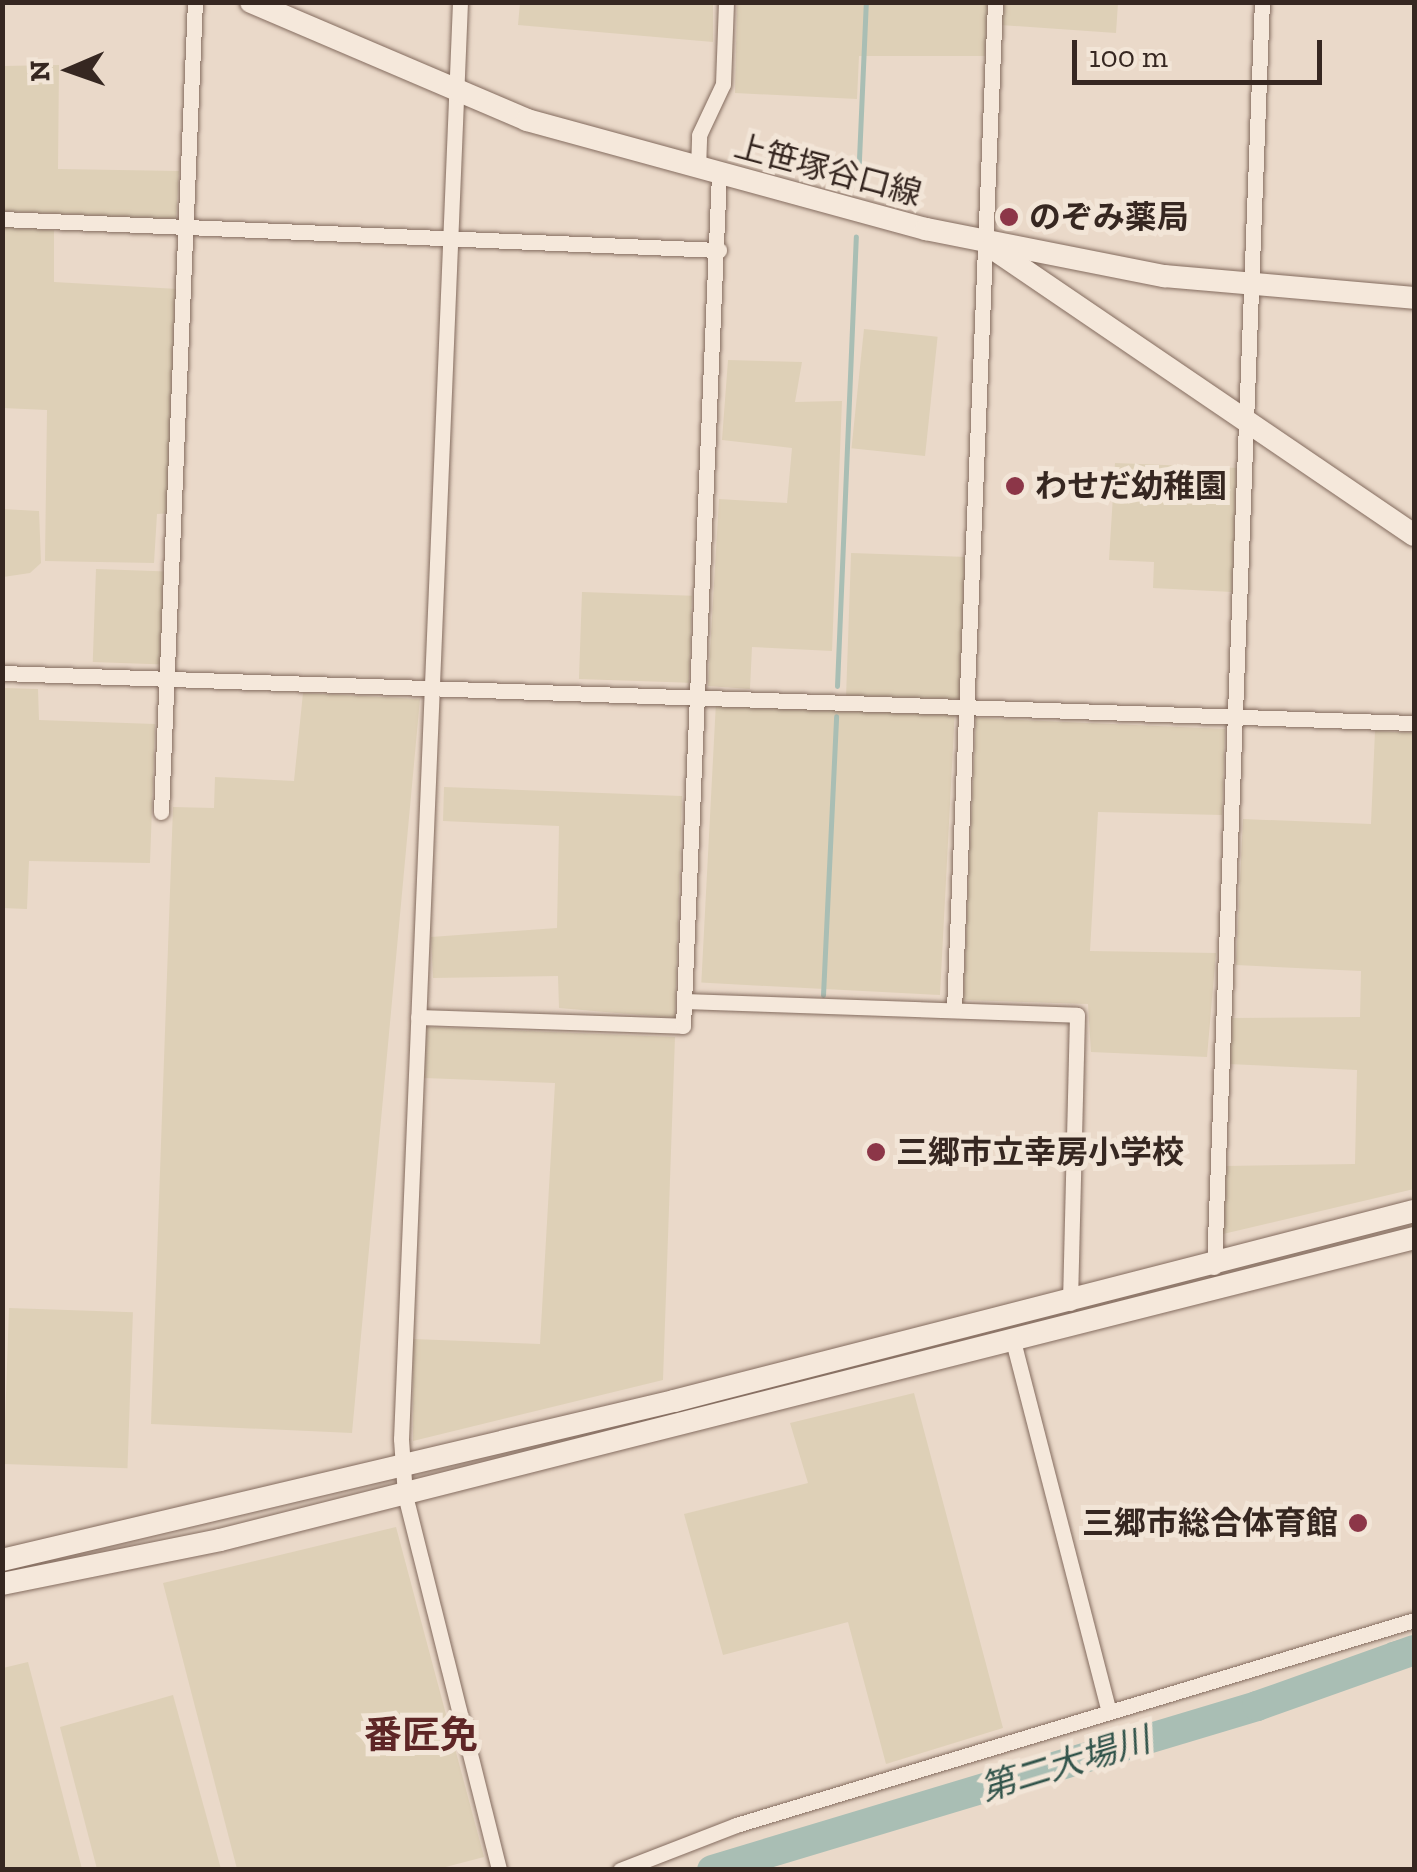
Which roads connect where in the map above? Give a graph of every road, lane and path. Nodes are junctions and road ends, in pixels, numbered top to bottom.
1 (195, 2) edge
2 (251, 2) edge
3 (460, 2) edge
4 (726, 2) edge
5 (995, 2) edge
6 (1262, 2) edge
7 (457, 92) junction
8 (708, 172) junction
9 (2, 219) edge
10 (186, 226) junction
11 (450, 239) junction
12 (986, 242) junction
13 (719, 250) junction
14 (1250, 285) junction
15 (1414, 298) edge
16 (1244, 418) junction
17 (1414, 535) edge
18 (168, 672) junction
19 (2, 673) edge
20 (432, 684) junction
21 (697, 695) junction
22 (966, 706) junction
23 (1234, 715) junction
24 (1414, 723) edge
25 (162, 812) dead end
26 (684, 1001) junction
27 (954, 1010) junction
28 (418, 1016) junction
29 (1408, 1212) edge
30 (1413, 1246) edge
31 (1214, 1267) junction
32 (1070, 1303) junction
33 (1013, 1340) junction
34 (402, 1467) junction
35 (405, 1495) junction
36 (2, 1560) edge
37 (2, 1584) edge
38 (1414, 1620) edge
39 (1108, 1710) junction
40 (499, 1870) edge
41 (620, 1870) edge

1 - 10 street
2 - 7 street, 上笹塚谷口線
3 - 7 street
4 - 8 street
5 - 12 street
6 - 14 street
7 - 8 street, 上笹塚谷口線
7 - 11 street
8 - 12 street, 上笹塚谷口線
8 - 13 street
9 - 10 street
10 - 11 street
10 - 18 street
11 - 13 street
11 - 20 street
12 - 14 street, 上笹塚谷口線
12 - 16 street
12 - 22 street
13 - 21 street
14 - 15 street, 上笹塚谷口線
14 - 16 street
16 - 17 street
16 - 23 street
18 - 19 street
18 - 20 street
18 - 25 street
20 - 21 street
20 - 28 street
21 - 22 street
21 - 26 street
22 - 23 street
22 - 27 street
23 - 24 street
23 - 31 street
26 - 27 street
26 - 28 street
27 - 32 street
28 - 34 street
29 - 30 street
29 - 31 street
30 - 33 street
31 - 32 street
32 - 34 street
33 - 35 street
33 - 39 street
34 - 35 street
34 - 36 street
35 - 37 street
35 - 40 street
38 - 39 street
39 - 41 street

